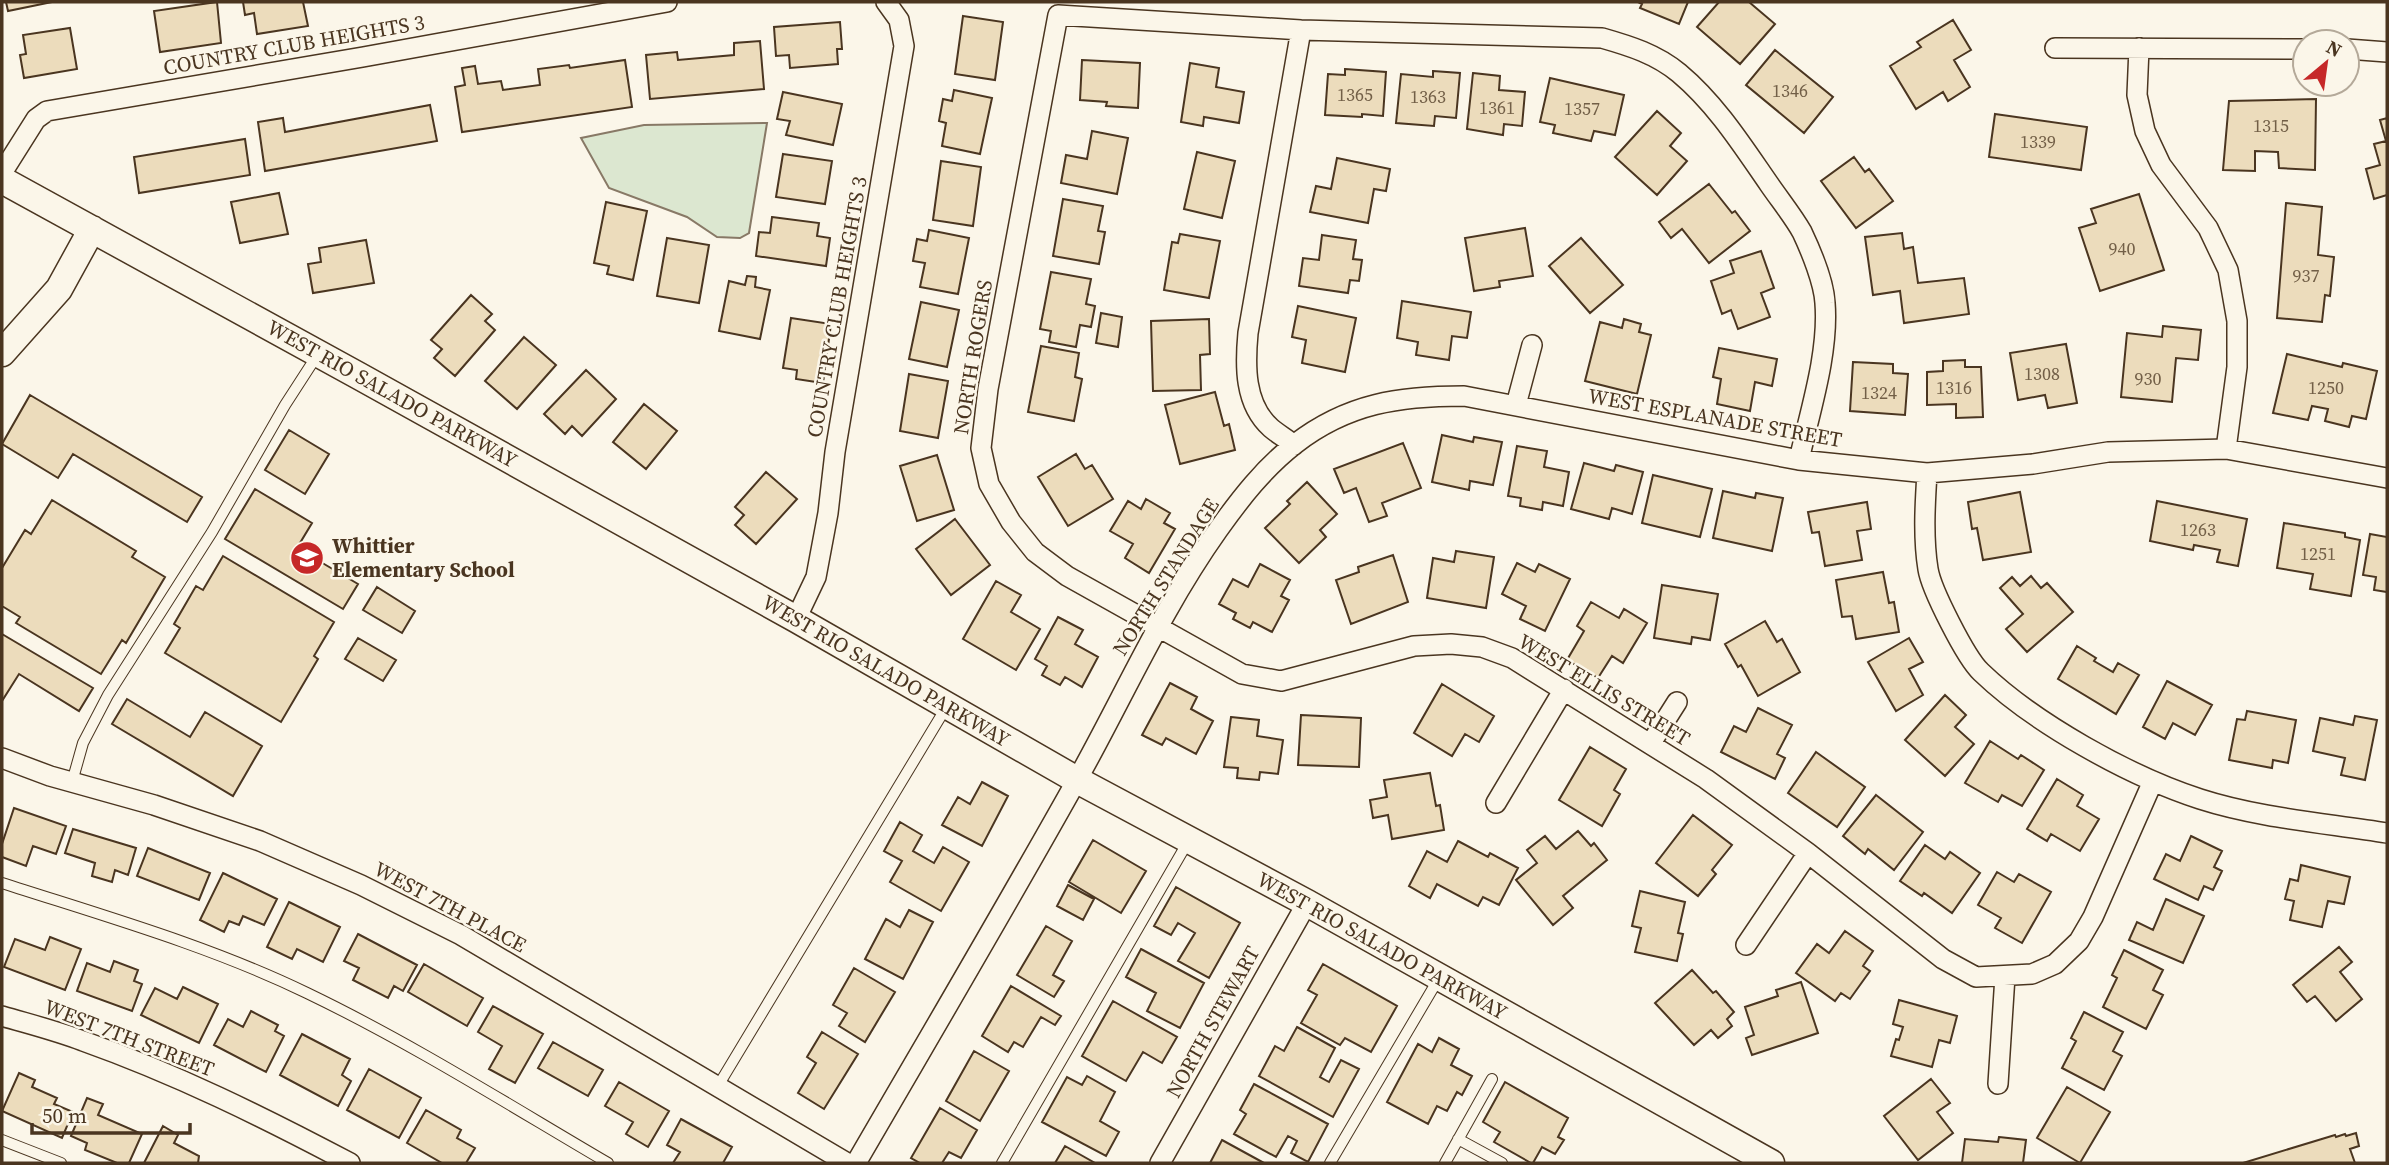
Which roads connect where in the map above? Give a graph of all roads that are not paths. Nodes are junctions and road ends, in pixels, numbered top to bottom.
1 (667, 2) edge
2 (886, 2) edge
3 (1301, 30) junction
4 (2055, 48) dead end
5 (2139, 48) junction
6 (2291, 49) edge
7 (2361, 50) edge
8 (2387, 52) edge
9 (2, 173) edge
10 (2, 180) edge
11 (92, 229) junction
12 (1532, 345) dead end
13 (2, 353) edge
14 (318, 353) junction
15 (1516, 405) junction
16 (1294, 444) junction
17 (2226, 449) junction
18 (1799, 460) junction
19 (1927, 473) junction
20 (2387, 478) edge
21 (796, 619) junction
22 (1156, 628) junction
23 (1564, 689) junction
24 (1676, 702) dead end
25 (947, 706) junction
26 (1651, 743) junction
27 (2, 758) edge
28 (1077, 780) junction
29 (2153, 781) junction
30 (72, 782) junction
31 (1496, 803) dead end
32 (2387, 833) edge
33 (1189, 840) junction
34 (1808, 853) junction
35 (2, 883) edge
36 (1307, 903) junction
37 (1746, 944) dead end
38 (2005, 976) junction
39 (1439, 977) junction
40 (2, 1016) edge
41 (1492, 1079) dead end
42 (1998, 1084) dead end
43 (718, 1086) junction
44 (1458, 1139) junction
45 (2, 1140) edge
46 (1762, 1161) edge
47 (61, 1163) edge
48 (350, 1163) edge
49 (608, 1163) edge
50 (847, 1163) edge
51 (856, 1163) edge
52 (1002, 1163) edge
53 (1160, 1163) edge
54 (1330, 1163) edge
55 (1445, 1163) edge
56 (1502, 1163) edge

1 - 9 street, COUNTRY CLUB HEIGHTS 3
2 - 21 street, COUNTRY CLUB HEIGHTS 3
3 - 16 street
3 - 18 street
3 - 22 street, NORTH ROGERS
4 - 5 street
5 - 6 street
5 - 17 street
7 - 8 street
10 - 11 main road, WEST RIO SALADO PARKWAY
11 - 13 main road
11 - 14 main road, WEST RIO SALADO PARKWAY
12 - 15 street
14 - 21 main road, WEST RIO SALADO PARKWAY
14 - 30 lane
15 - 16 street, WEST ESPLANADE STREET
15 - 18 street, WEST ESPLANADE STREET
16 - 22 street, NORTH STANDAGE
17 - 19 street, WEST ESPLANADE STREET
17 - 20 street, WEST ESPLANADE STREET
18 - 19 street, WEST ESPLANADE STREET
19 - 29 street
21 - 25 main road, WEST RIO SALADO PARKWAY
22 - 23 street, WEST ELLIS STREET
22 - 28 street, NORTH STANDAGE
23 - 26 street, WEST ELLIS STREET
23 - 31 street
24 - 26 street
25 - 28 main road, WEST RIO SALADO PARKWAY
25 - 43 lane
26 - 34 street, WEST ELLIS STREET
27 - 30 street, WEST 7TH PLACE
28 - 33 main road, WEST RIO SALADO PARKWAY
28 - 51 street, NORTH STANDAGE
29 - 32 street
29 - 38 street, WEST ELLIS STREET
30 - 43 street, WEST 7TH PLACE
33 - 36 main road, WEST RIO SALADO PARKWAY
33 - 52 lane
34 - 37 street
34 - 38 street, WEST ELLIS STREET
35 - 49 lane
36 - 39 main road, WEST RIO SALADO PARKWAY
36 - 53 street, NORTH STEWART
38 - 42 street
39 - 46 main road, WEST RIO SALADO PARKWAY
39 - 54 lane
40 - 48 street, WEST 7TH STREET
41 - 44 lane
43 - 50 street, WEST 7TH PLACE
44 - 55 lane
44 - 56 lane
45 - 47 lane

